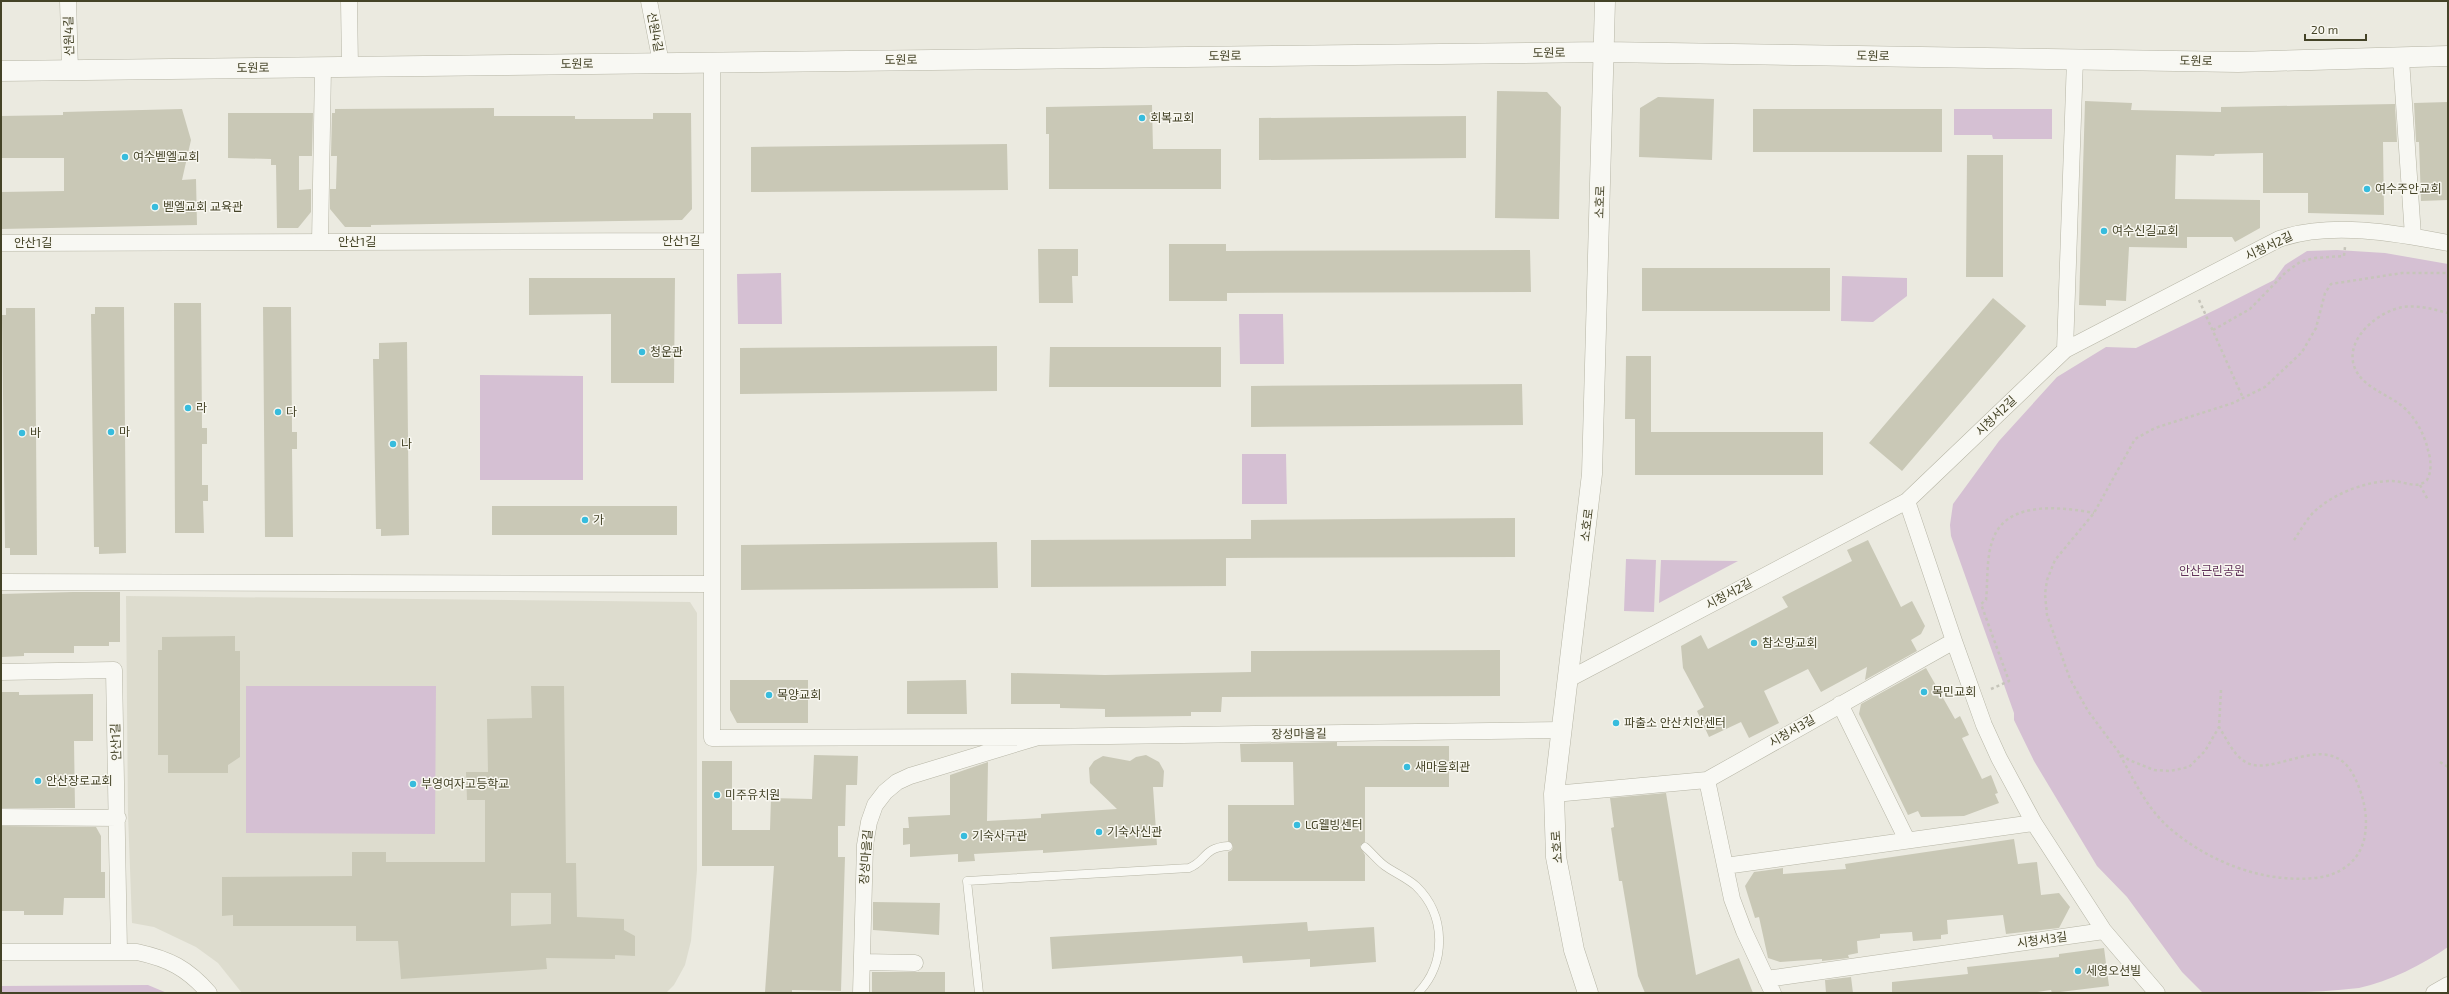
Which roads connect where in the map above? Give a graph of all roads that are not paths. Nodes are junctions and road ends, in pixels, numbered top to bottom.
1 (68, 1) edge
2 (349, 1) edge
3 (649, 1) edge
4 (1605, 1) edge
5 (1604, 52) junction
6 (2448, 56) edge
7 (2075, 59) junction
8 (2401, 59) junction
9 (712, 62) junction
10 (661, 63) junction
11 (323, 67) junction
12 (350, 67) junction
13 (70, 70) junction
14 (1, 71) edge
15 (2413, 236) junction
16 (712, 241) junction
17 (320, 242) junction
18 (1, 243) edge
19 (2448, 243) edge
20 (2065, 350) junction
21 (1907, 501) junction
22 (1, 582) edge
23 (712, 584) junction
24 (1954, 641) junction
25 (1, 672) edge
26 (1568, 680) junction
27 (1840, 704) junction
28 (1561, 730) junction
29 (1038, 736) junction
30 (1707, 780) junction
31 (1554, 794) junction
32 (1, 817) edge
33 (118, 818) junction
34 (2034, 823) junction
35 (1907, 840) junction
36 (1228, 846) dead end
37 (1365, 847) dead end
38 (1725, 866) junction
39 (2104, 931) junction
40 (119, 951) junction
41 (1, 952) edge
42 (862, 962) junction
43 (915, 963) dead end
44 (2448, 985) edge
45 (1770, 986) edge
46 (208, 993) edge
47 (861, 993) edge
48 (979, 993) edge
49 (1418, 993) edge
50 (1588, 993) edge
51 (2157, 993) edge
52 (2434, 993) edge

1 - 13 street, 선원4길
2 - 12 street
3 - 10 street, 선원4길
4 - 5 street, 소호로
5 - 7 street, 도원로
5 - 9 street, 도원로
5 - 26 street, 소호로
6 - 8 street, 도원로
7 - 8 street, 도원로
7 - 20 street
8 - 15 street
9 - 10 street, 도원로
9 - 16 street
10 - 12 street, 도원로
11 - 12 street, 도원로
11 - 13 street, 도원로
11 - 17 street
13 - 14 street, 도원로
15 - 19 street, 시청서2길
15 - 20 street, 시청서2길
16 - 17 street, 안산1길
16 - 23 street
17 - 18 street, 안산1길
20 - 21 street, 시청서2길
21 - 24 street
21 - 26 street, 시청서2길
22 - 23 street
23 - 29 street, 장성마을길
24 - 27 street, 시청서3길
24 - 34 street
25 - 33 street, 안산1길
26 - 28 street, 소호로
27 - 30 street, 시청서3길
27 - 35 street
28 - 29 street, 장성마을길
28 - 31 street, 소호로
29 - 42 street, 장성마을길
30 - 31 street
30 - 38 street, 시청서3길
31 - 50 street, 소호로
32 - 33 street
33 - 40 street, 안산1길
34 - 35 street
34 - 39 street
35 - 38 street
36 - 48 lane
37 - 49 lane
38 - 45 street, 시청서3길
39 - 45 street, 시청서3길
39 - 51 street
40 - 41 street
40 - 46 street
42 - 43 street
42 - 47 street, 장성마을길
44 - 52 street

